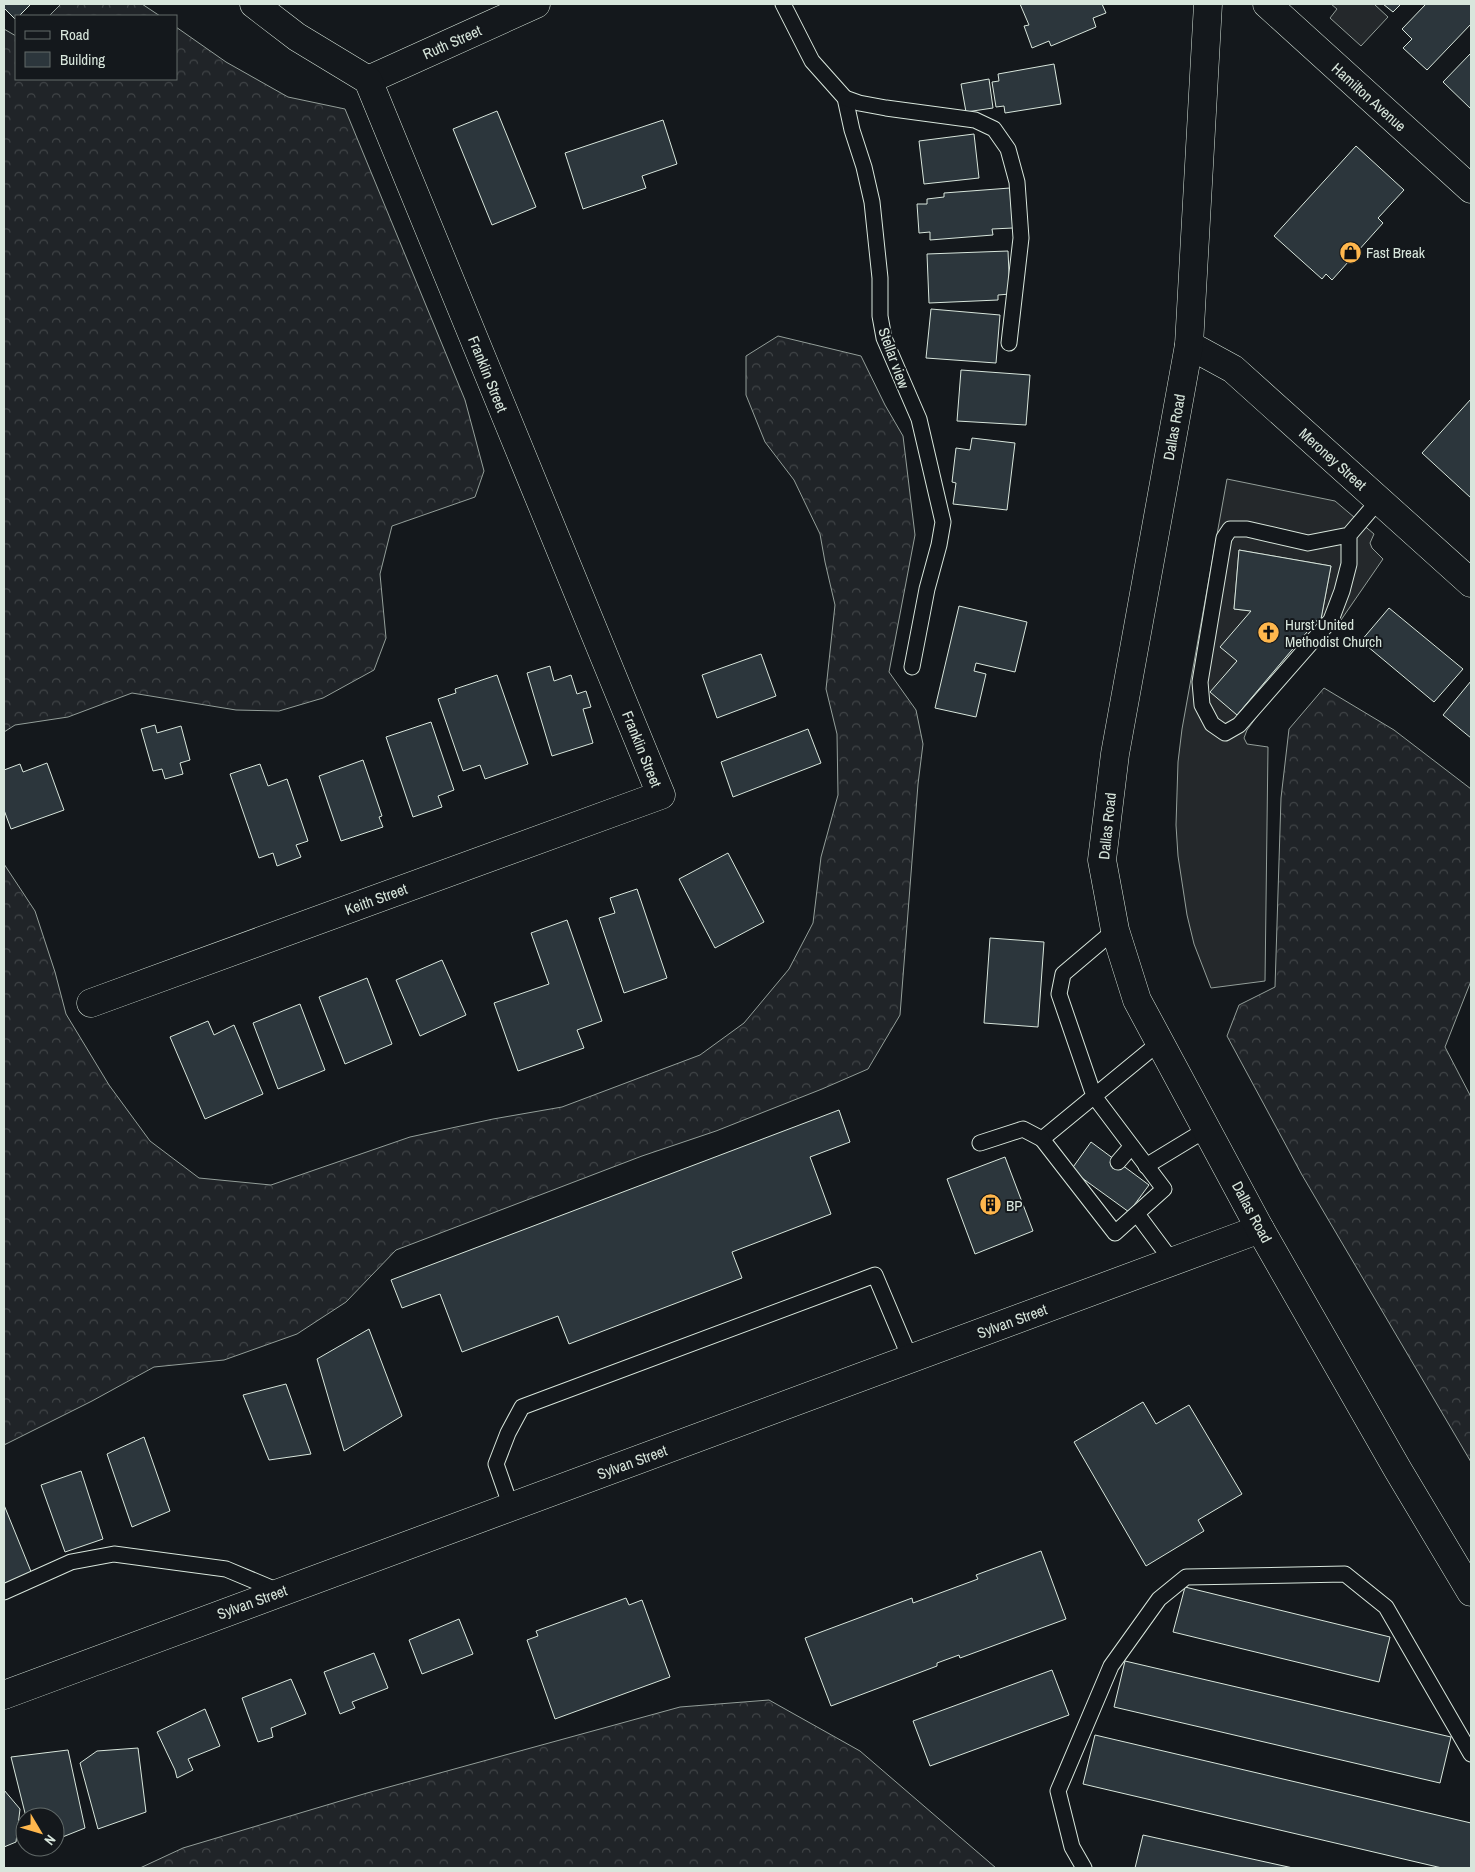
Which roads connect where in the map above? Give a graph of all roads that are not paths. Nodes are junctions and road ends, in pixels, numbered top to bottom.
1 (254, 4) edge
2 (536, 4) edge
3 (783, 4) edge
4 (1208, 4) edge
5 (1267, 4) edge
6 (368, 80) junction
7 (845, 98) junction
8 (1471, 189) edge
9 (1009, 343) dead end
10 (1189, 345) junction
11 (1379, 500) junction
12 (1349, 535) junction
13 (1471, 583) edge
14 (912, 667) dead end
15 (660, 795) joint
16 (1116, 930) junction
17 (91, 1003) dead end
18 (1160, 1042) junction
19 (1094, 1096) junction
20 (1207, 1129) junction
21 (1042, 1138) junction
22 (980, 1143) dead end
23 (1131, 1147) junction
24 (1118, 1162) dead end
25 (1146, 1166) junction
26 (1137, 1214) junction
27 (1260, 1229) junction
28 (1172, 1261) junction
29 (910, 1358) junction
30 (511, 1507) junction
31 (4, 1592) edge
32 (281, 1592) junction
33 (1471, 1592) edge
34 (4, 1695) edge
35 (1471, 1754) edge
36 (1084, 1868) edge

1 - 6 street
2 - 6 street, Ruth Street
3 - 7 lane, Stellar view
4 - 10 street, Dallas Road
5 - 8 street, Hamilton Avenue
6 - 15 street, Franklin Street
7 - 9 lane
7 - 14 lane, Stellar view
10 - 11 street, Meroney Street
10 - 16 street, Dallas Road
11 - 12 lane
11 - 13 street, Meroney Street
12 - 12 lane
15 - 17 street, Keith Street
16 - 18 street, Dallas Road
16 - 19 lane
18 - 19 lane
18 - 20 street, Dallas Road
19 - 21 lane
19 - 23 lane
20 - 25 lane
20 - 27 street, Dallas Road
21 - 22 lane
21 - 26 lane
23 - 24 lane
23 - 25 lane
25 - 26 lane
26 - 28 lane
27 - 28 street, Sylvan Street
27 - 33 street, Dallas Road
28 - 29 street, Sylvan Street
29 - 30 street, Sylvan Street
29 - 30 lane
30 - 32 street, Sylvan Street
31 - 32 lane
32 - 34 street, Sylvan Street
35 - 36 lane

